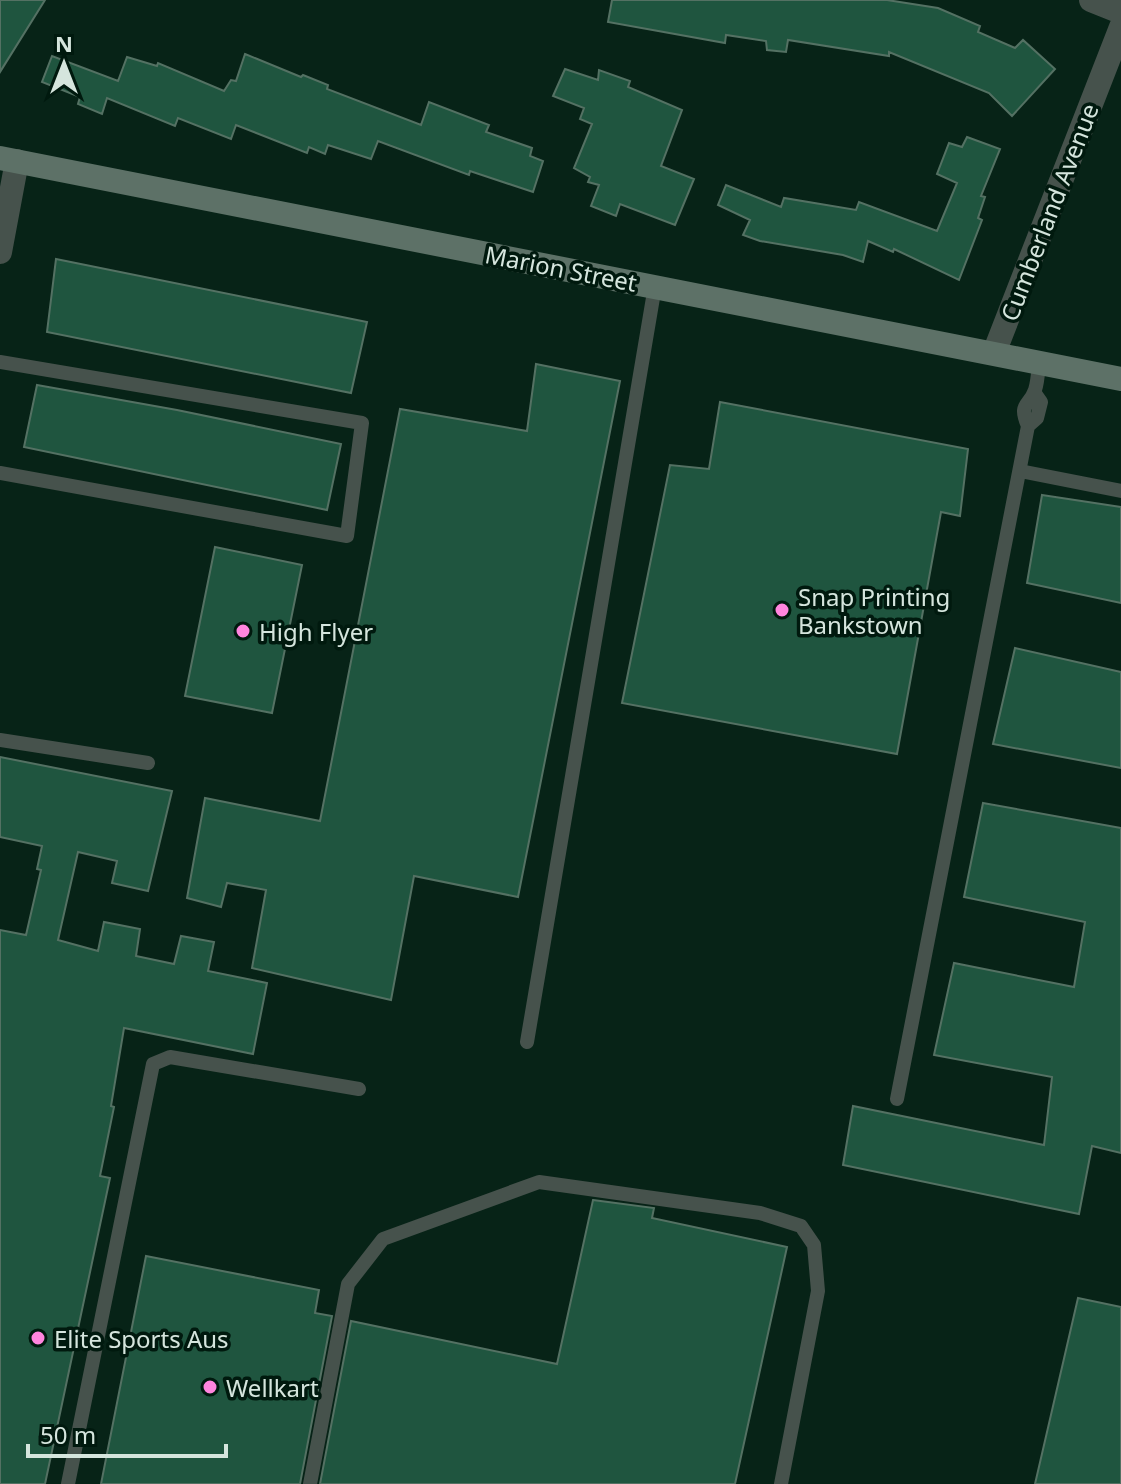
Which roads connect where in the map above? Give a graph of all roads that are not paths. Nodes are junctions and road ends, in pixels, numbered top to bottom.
1 (1091, 0) edge
2 (1121, 12) edge
3 (1121, 27) edge
4 (9, 160) edge
5 (0, 252) edge
6 (655, 286) junction
7 (994, 353) junction
8 (0, 362) edge
9 (1039, 362) junction
10 (1121, 379) edge
11 (1020, 471) junction
12 (0, 473) edge
13 (1121, 491) edge
14 (6, 741) edge
15 (148, 763) dead end
16 (527, 1042) dead end
17 (359, 1089) dead end
18 (897, 1099) dead end
19 (68, 1484) edge
20 (310, 1484) edge
21 (781, 1484) edge

1 - 2 street
3 - 7 street, Cumberland Avenue
4 - 5 street
4 - 6 main road, Marion Street
6 - 7 main road, Marion Street
6 - 16 lane
7 - 9 main road, Marion Street
8 - 12 lane
9 - 10 main road, Marion Street
9 - 11 lane
11 - 13 lane
11 - 18 lane
14 - 15 lane
17 - 19 lane
20 - 21 lane

